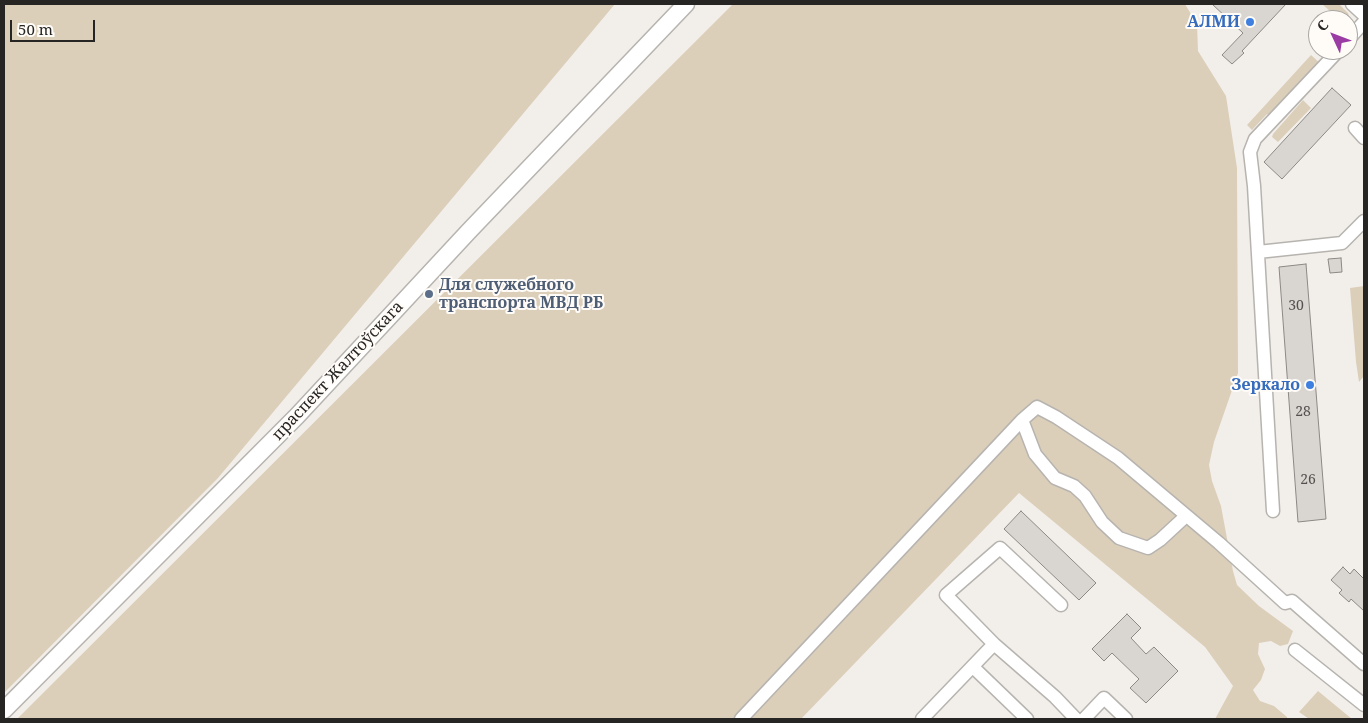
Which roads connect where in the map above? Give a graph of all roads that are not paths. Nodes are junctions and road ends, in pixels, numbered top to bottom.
1 (686, 4) edge
2 (1352, 4) edge
3 (1364, 15) edge
4 (1330, 60) edge
5 (1355, 128) dead end
6 (1364, 138) edge
7 (1364, 220) edge
8 (1258, 252) junction
9 (1022, 420) junction
10 (1273, 511) dead end
11 (1186, 516) junction
12 (1061, 605) dead end
13 (994, 644) junction
14 (1295, 650) dead end
15 (1364, 664) edge
16 (973, 667) junction
17 (1364, 705) edge
18 (4, 710) edge
19 (741, 719) edge
20 (922, 719) edge
21 (1027, 719) edge
22 (1076, 719) edge
23 (1084, 719) edge
24 (1126, 719) edge

1 - 18 main road, праспект Жалтоўскага
2 - 3 street
4 - 8 street
5 - 6 street
7 - 8 street
8 - 10 street
9 - 11 street
9 - 11 street
9 - 19 street
11 - 15 street
12 - 13 street
13 - 16 street
13 - 22 street
14 - 17 street
16 - 20 street
16 - 21 street
23 - 24 street

